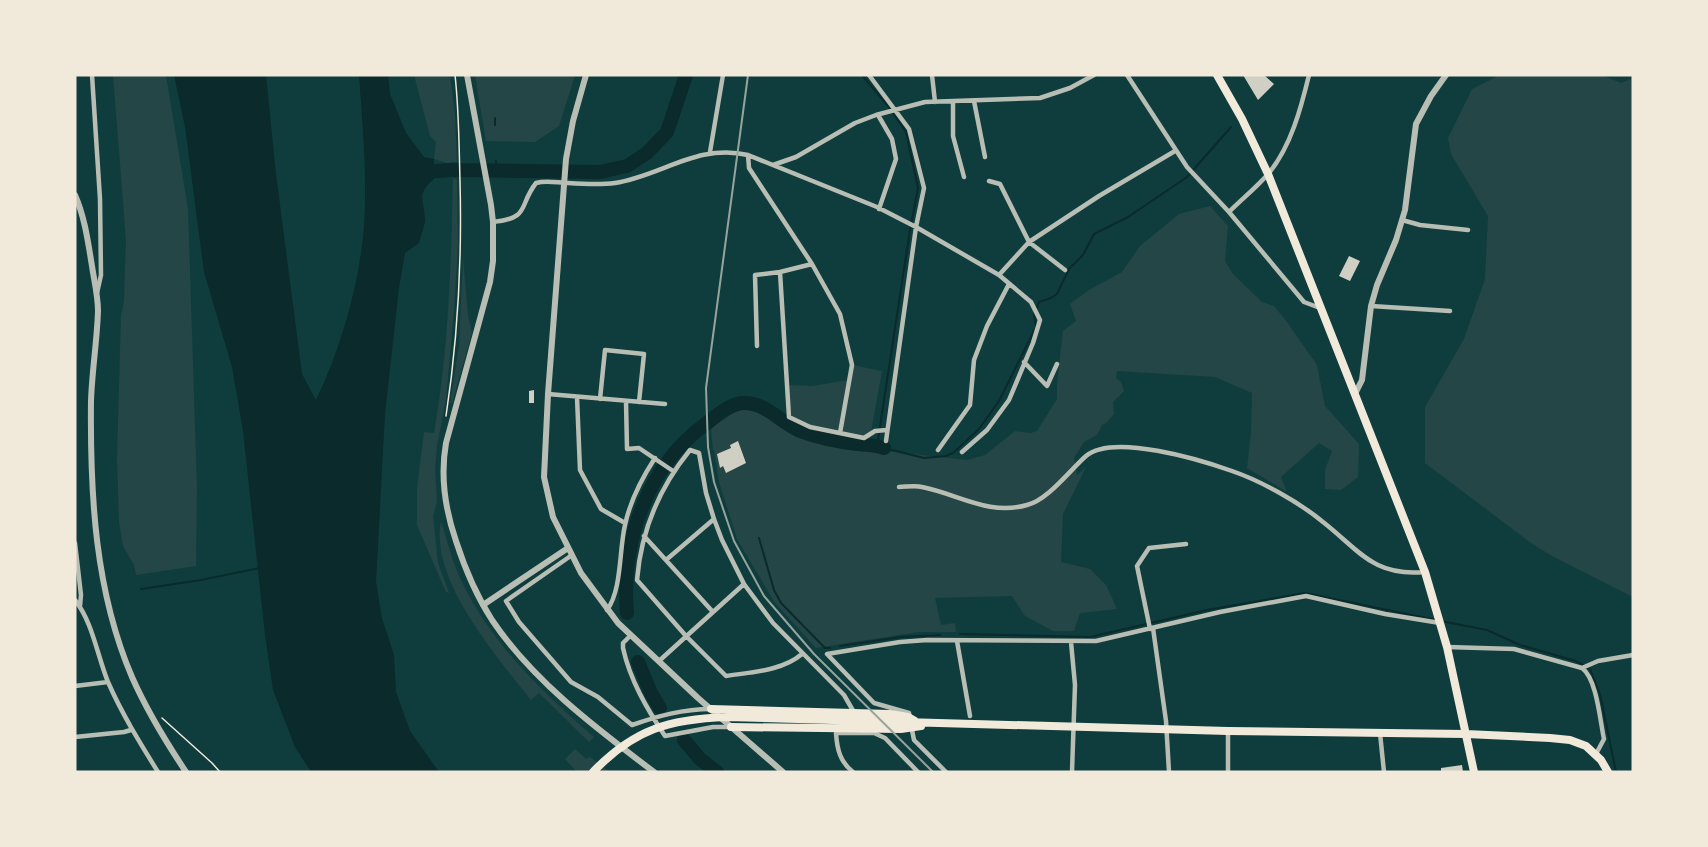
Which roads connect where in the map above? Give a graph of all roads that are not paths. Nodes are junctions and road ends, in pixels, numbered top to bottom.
1 (92, 75) edge
2 (467, 75) edge
3 (586, 75) edge
4 (723, 75) edge
5 (869, 75) edge
6 (932, 75) edge
7 (1094, 75) edge
8 (1127, 75) edge
9 (1217, 75) edge
10 (1308, 75) edge
11 (1446, 75) edge
12 (974, 101) junction
13 (934, 102) junction
14 (953, 102) junction
15 (896, 110) junction
16 (879, 115) junction
17 (1175, 151) junction
18 (710, 152) junction
19 (748, 155) junction
20 (985, 157) dead end
21 (771, 165) junction
22 (1268, 174) junction
23 (964, 177) dead end
24 (564, 180) junction
25 (989, 181) dead end
26 (75, 195) edge
27 (879, 209) junction
28 (1229, 212) junction
29 (1402, 220) junction
30 (493, 222) junction
31 (916, 227) junction
32 (1468, 230) dead end
33 (1029, 242) junction
34 (812, 264) junction
35 (1065, 270) dead end
36 (780, 272) junction
37 (999, 275) junction
38 (1009, 284) junction
39 (97, 295) junction
40 (1371, 306) junction
41 (1322, 309) junction
42 (1450, 310) dead end
43 (757, 346) dead end
44 (1024, 362) junction
45 (1057, 364) dead end
46 (548, 394) junction
47 (1355, 394) junction
48 (577, 397) junction
49 (600, 399) junction
50 (626, 401) junction
51 (639, 402) junction
52 (665, 404) dead end
53 (887, 430) junction
54 (840, 433) junction
55 (886, 441) dead end
56 (938, 450) dead end
57 (962, 452) dead end
58 (656, 459) junction
59 (671, 469) junction
60 (899, 487) dead end
61 (714, 519) junction
62 (625, 523) junction
63 (644, 536) junction
64 (75, 543) edge
65 (1186, 543) dead end
66 (568, 548) junction
67 (572, 555) junction
68 (666, 560) junction
69 (1425, 572) junction
70 (744, 584) junction
71 (75, 600) edge
72 (483, 605) junction
73 (80, 606) junction
74 (607, 610) junction
75 (713, 612) junction
76 (1440, 623) junction
77 (1151, 626) junction
78 (630, 636) junction
79 (686, 636) junction
80 (957, 641) junction
81 (1071, 642) junction
82 (1447, 647) junction
83 (802, 654) junction
84 (1633, 655) edge
85 (658, 661) junction
86 (1582, 668) junction
87 (108, 682) junction
88 (75, 686) edge
89 (711, 709) junction
90 (970, 716) dead end
91 (652, 718) junction
92 (919, 723) junction
93 (928, 723) junction
94 (1075, 726) junction
95 (731, 727) junction
96 (1165, 729) junction
97 (131, 730) junction
98 (1227, 731) junction
99 (874, 733) junction
100 (1380, 733) junction
101 (1466, 734) junction
102 (75, 737) edge
103 (621, 747) junction
104 (1596, 753) junction
105 (158, 772) edge
106 (186, 772) edge
107 (593, 772) edge
108 (654, 772) edge
109 (783, 772) edge
110 (853, 772) edge
111 (918, 772) edge
112 (946, 772) edge
113 (1072, 772) edge
114 (1169, 772) edge
115 (1228, 772) edge
116 (1384, 772) edge
117 (1474, 772) edge
118 (1608, 772) edge

1 - 39 street
2 - 30 street
3 - 24 street
4 - 18 street
5 - 15 street
6 - 13 street
7 - 12 street
8 - 17 street
9 - 22 main road
10 - 22 street
11 - 29 street
12 - 14 street
12 - 20 street
13 - 14 street
13 - 15 street
14 - 23 street
15 - 16 street
15 - 31 street
16 - 21 street
16 - 27 street
17 - 28 street
17 - 33 street
18 - 19 street
18 - 24 street
19 - 21 street
19 - 34 street
21 - 27 street
22 - 28 street
22 - 41 main road
24 - 30 street
24 - 46 street
25 - 33 street
26 - 39 street
27 - 31 street
28 - 41 street
29 - 32 street
29 - 40 street
30 - 72 street
31 - 37 street
31 - 53 street
33 - 35 street
33 - 37 street
34 - 36 street
34 - 54 street
36 - 43 street
36 - 54 street
37 - 38 street
38 - 44 street
38 - 56 street
39 - 106 street
40 - 42 street
40 - 47 street
41 - 47 main road
44 - 45 street
44 - 57 street
46 - 48 street
46 - 66 street
47 - 69 main road
48 - 49 street
48 - 62 street
49 - 50 street
49 - 51 street
50 - 51 street
50 - 58 street
51 - 52 street
53 - 54 street
53 - 55 street
58 - 59 street
58 - 62 street
59 - 61 street
59 - 63 street
60 - 69 street
61 - 68 street
61 - 70 street
62 - 74 street
63 - 68 street
63 - 79 street
64 - 73 street
65 - 77 street
66 - 67 street
66 - 72 street
67 - 74 street
67 - 91 street
68 - 75 street
69 - 76 main road
70 - 75 street
70 - 83 street
71 - 73 street
72 - 103 street
73 - 87 street
74 - 78 street
75 - 79 street
76 - 77 street
76 - 82 main road
77 - 81 street
77 - 96 street
78 - 85 street
78 - 91 street
79 - 83 street
79 - 85 street
80 - 81 street
80 - 90 street
80 - 112 street
81 - 94 street
82 - 86 street
82 - 101 main road
83 - 99 street
84 - 86 street
85 - 89 street
86 - 104 street
87 - 88 street
87 - 97 street
89 - 91 street
89 - 92 main road
89 - 95 street
91 - 95 street
92 - 93 main road
92 - 103 main road
93 - 94 main road
93 - 95 main road
94 - 96 main road
94 - 113 street
95 - 109 street
96 - 98 main road
96 - 114 street
97 - 102 street
97 - 105 street
98 - 100 main road
98 - 115 street
99 - 110 street
99 - 111 street
100 - 101 main road
100 - 116 street
101 - 104 main road
101 - 117 main road
103 - 107 main road
103 - 108 street
104 - 118 main road

